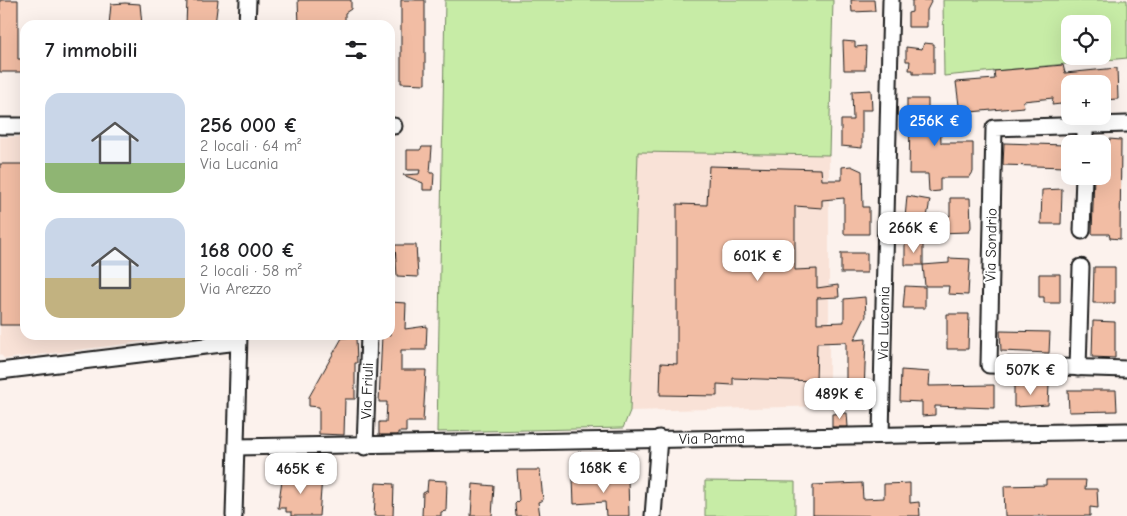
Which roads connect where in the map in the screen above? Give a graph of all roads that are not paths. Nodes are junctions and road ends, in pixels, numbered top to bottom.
1 (248, 0) edge
2 (891, 0) edge
3 (247, 20) edge
4 (1127, 124) edge
5 (0, 126) edge
6 (20, 126) edge
7 (1085, 126) junction
8 (1085, 135) edge
9 (1084, 185) edge
10 (1082, 231) dead end
11 (1081, 267) dead end
12 (225, 340) edge
13 (239, 340) edge
14 (369, 340) edge
15 (1078, 368) junction
16 (1127, 369) edge
17 (0, 372) edge
18 (1127, 431) edge
19 (881, 435) junction
20 (659, 438) junction
21 (365, 446) junction
22 (236, 448) junction
23 (234, 516) edge
24 (652, 516) edge

1 - 3 street
2 - 19 street, Via Lucania
4 - 7 street, Via Sondrio
5 - 6 street
7 - 8 street
7 - 15 street, Via Sondrio
9 - 10 street
11 - 15 street
12 - 17 street
13 - 22 street
14 - 21 street, Via Friuli
15 - 16 street, Via Sondrio
18 - 19 street, Via Parma
19 - 20 street, Via Parma
20 - 21 street, Via Parma
20 - 24 street
21 - 22 street, Via Parma
22 - 23 street

